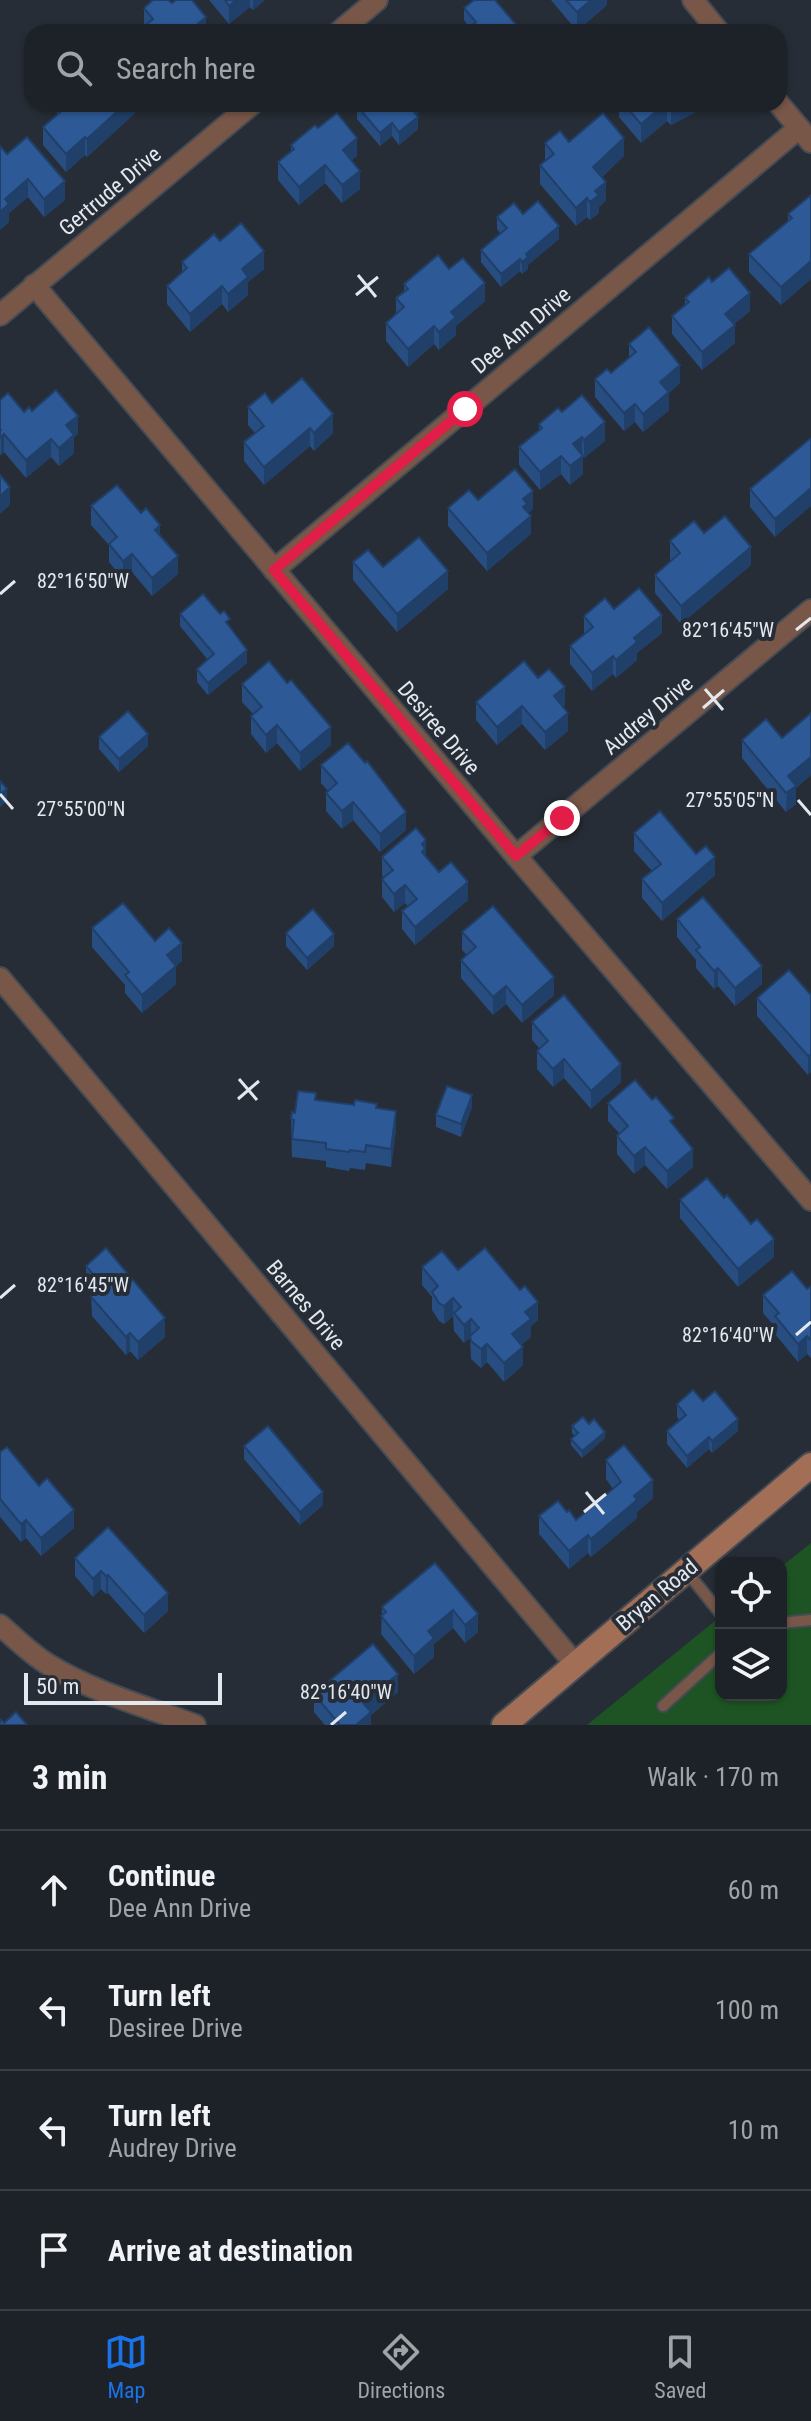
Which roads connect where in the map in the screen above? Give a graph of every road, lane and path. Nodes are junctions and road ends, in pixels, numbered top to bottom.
1 (377, 0) edge
2 (693, 0) edge
3 (348, 24) edge
4 (712, 24) edge
5 (242, 112) edge
6 (786, 112) edge
7 (805, 135) edge
8 (34, 285) junction
9 (0, 315) edge
10 (274, 570) junction
11 (811, 610) edge
12 (516, 856) junction
13 (0, 978) edge
14 (811, 1200) edge
15 (811, 1465) edge
16 (686, 1571) junction
17 (715, 1607) edge
18 (811, 1620) edge
19 (787, 1622) edge
20 (0, 1625) edge
21 (715, 1658) edge
22 (575, 1664) junction
23 (663, 1706) dead end
24 (195, 1725) edge
25 (504, 1725) edge

1 - 3 street
2 - 4 street
5 - 8 street, Gertrude Drive
6 - 7 street
7 - 10 street, Dee Ann Drive
8 - 9 street, Gertrude Drive
8 - 10 street, Desiree Drive
10 - 12 street, Desiree Drive
11 - 12 street, Audrey Drive
12 - 14 street, Desiree Drive
13 - 22 street, Barnes Drive
15 - 16 street, Bryan Road
16 - 17 lane
16 - 22 street, Bryan Road
18 - 19 lane
20 - 24 street
21 - 23 lane
22 - 25 street, Bryan Road

